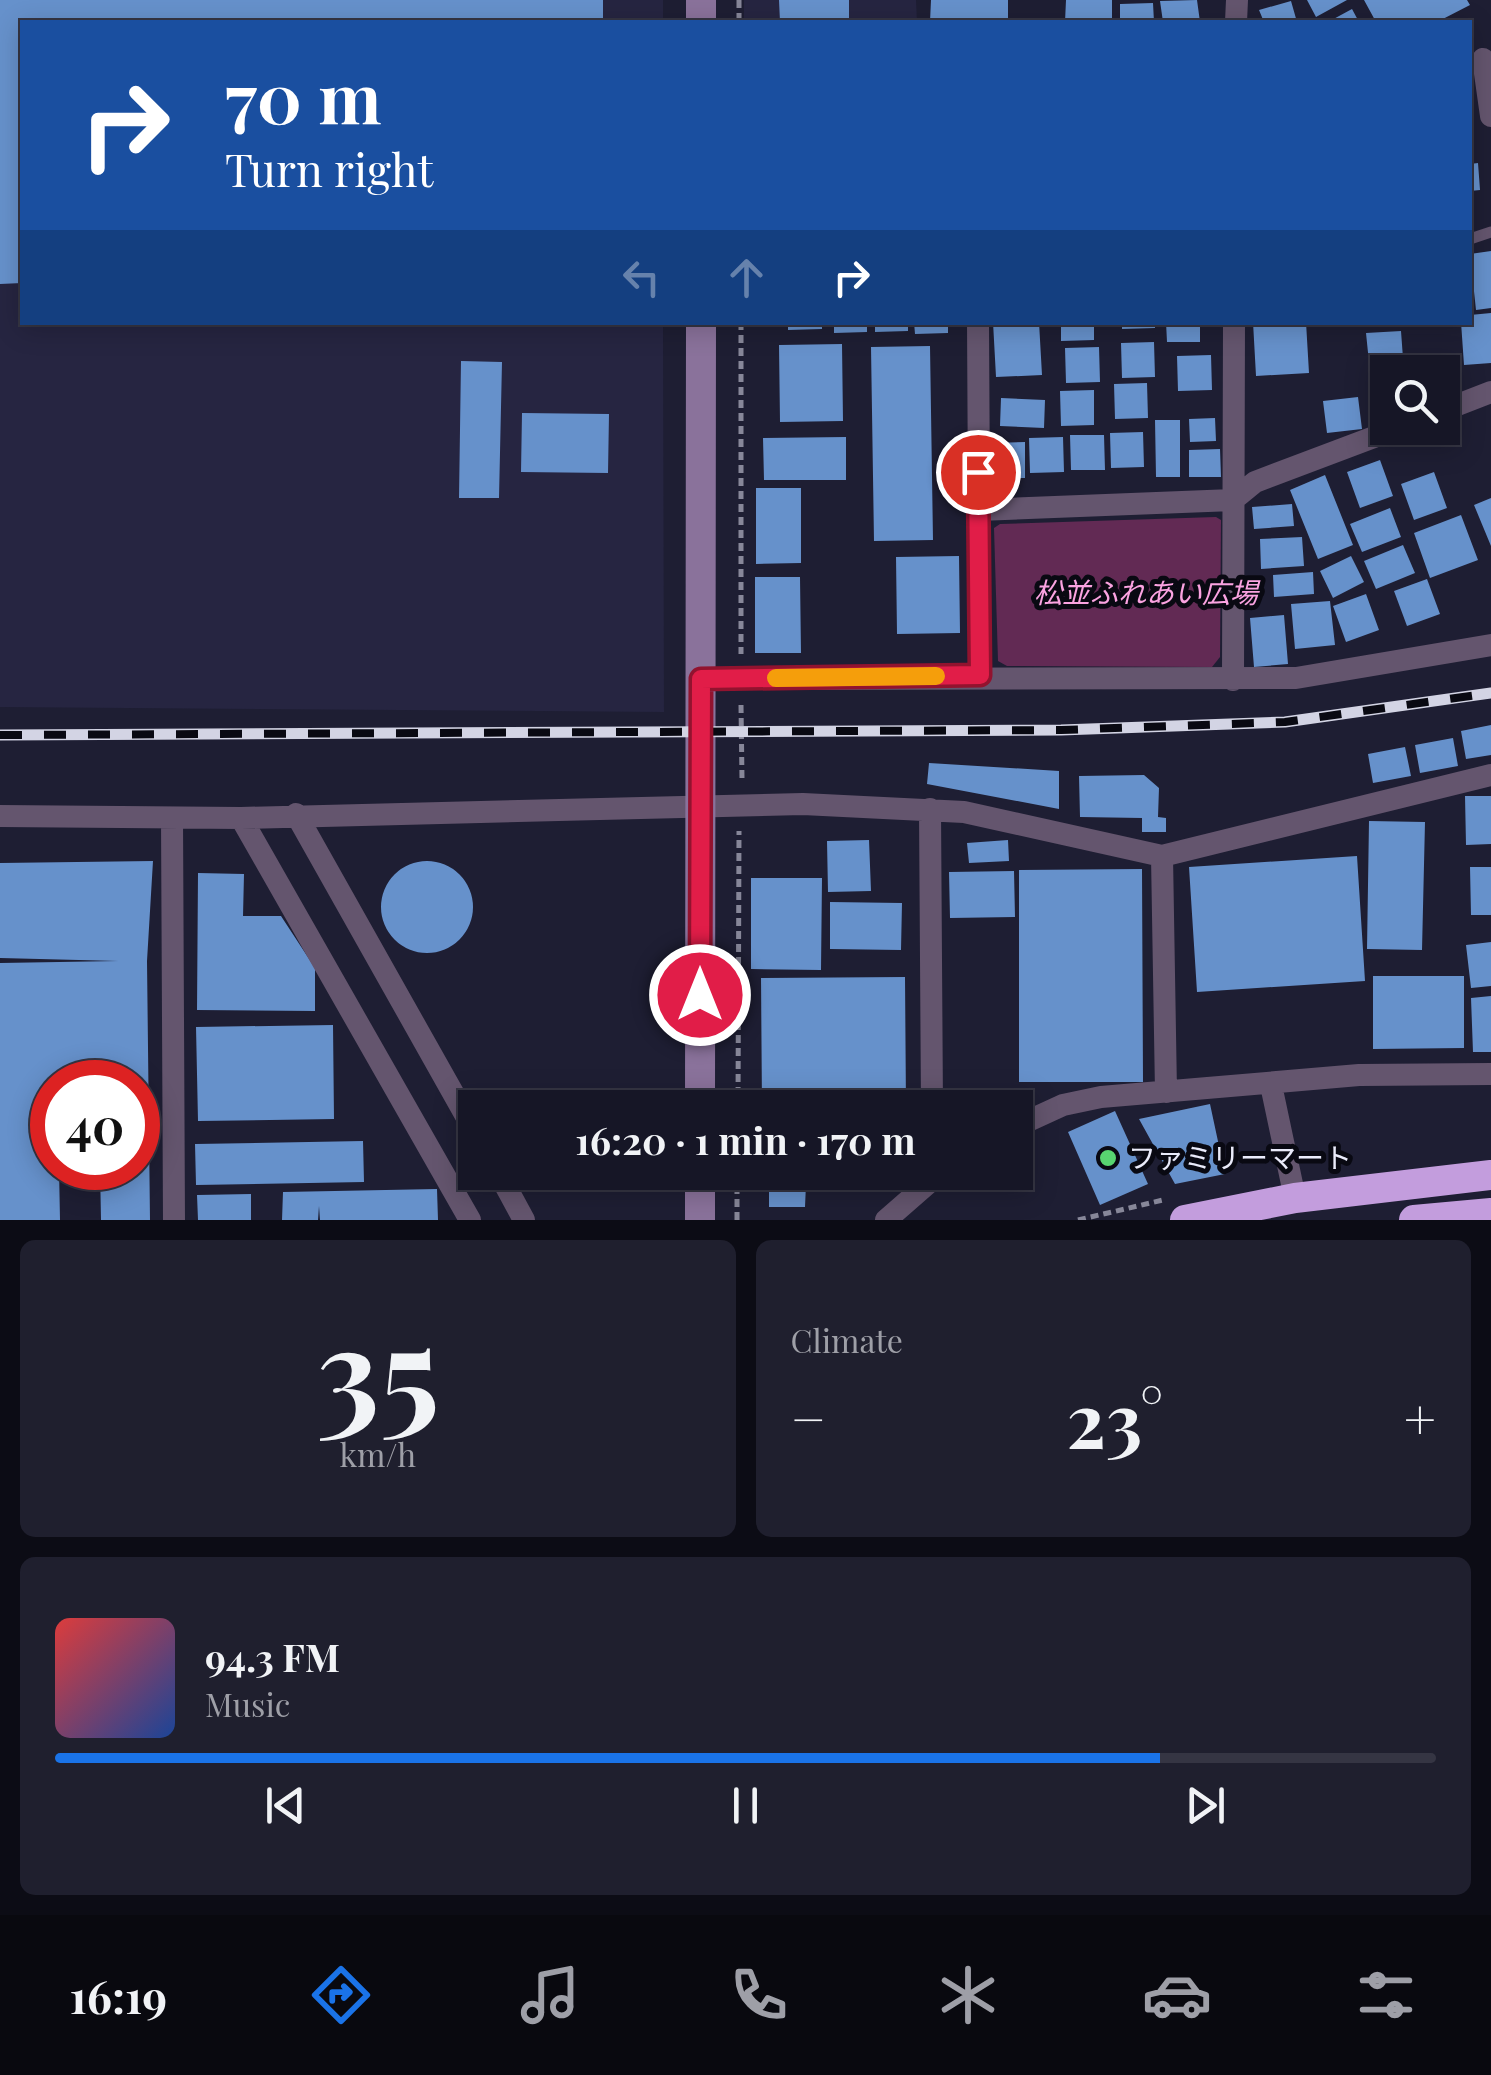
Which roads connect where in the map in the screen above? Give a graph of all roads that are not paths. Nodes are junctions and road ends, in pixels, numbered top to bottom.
1 (1481, 60) edge
2 (1491, 116) edge
3 (701, 325) edge
4 (978, 325) edge
5 (1234, 325) edge
6 (1491, 392) edge
7 (1460, 404) edge
8 (1370, 439) edge
9 (1234, 500) junction
10 (979, 510) junction
11 (1491, 646) edge
12 (980, 675) junction
13 (701, 679) junction
14 (1233, 680) junction
15 (1491, 775) edge
16 (700, 808) junction
17 (930, 809) junction
18 (296, 814) junction
19 (0, 816) edge
20 (172, 818) junction
21 (241, 818) junction
22 (1162, 856) junction
23 (1491, 1074) edge
24 (1271, 1085) junction
25 (700, 1090) edge
26 (932, 1090) edge
27 (1166, 1092) junction
28 (458, 1102) edge
29 (1033, 1119) edge
30 (1491, 1175) edge
31 (508, 1190) edge
32 (700, 1190) edge
33 (918, 1190) edge
34 (1295, 1198) junction
35 (1491, 1214) edge
36 (174, 1220) edge
37 (470, 1220) edge
38 (524, 1220) edge
39 (700, 1220) edge
40 (886, 1220) edge
41 (1185, 1220) edge
42 (1414, 1220) edge

1 - 2 street
3 - 13 street
4 - 10 street
5 - 9 street
6 - 7 street
8 - 9 street
9 - 10 street
9 - 14 street
10 - 12 street
11 - 14 street
12 - 13 street
12 - 14 street
13 - 16 street
15 - 22 street
16 - 17 street
16 - 18 street
16 - 25 street
17 - 22 street
17 - 26 street
18 - 21 street
18 - 28 street
19 - 20 street
20 - 21 street
20 - 36 street
21 - 37 street
22 - 27 street
23 - 24 street
24 - 27 street
24 - 34 street
27 - 29 street
30 - 34 highway
31 - 38 street
32 - 39 street
33 - 40 street
34 - 41 highway
35 - 42 highway

